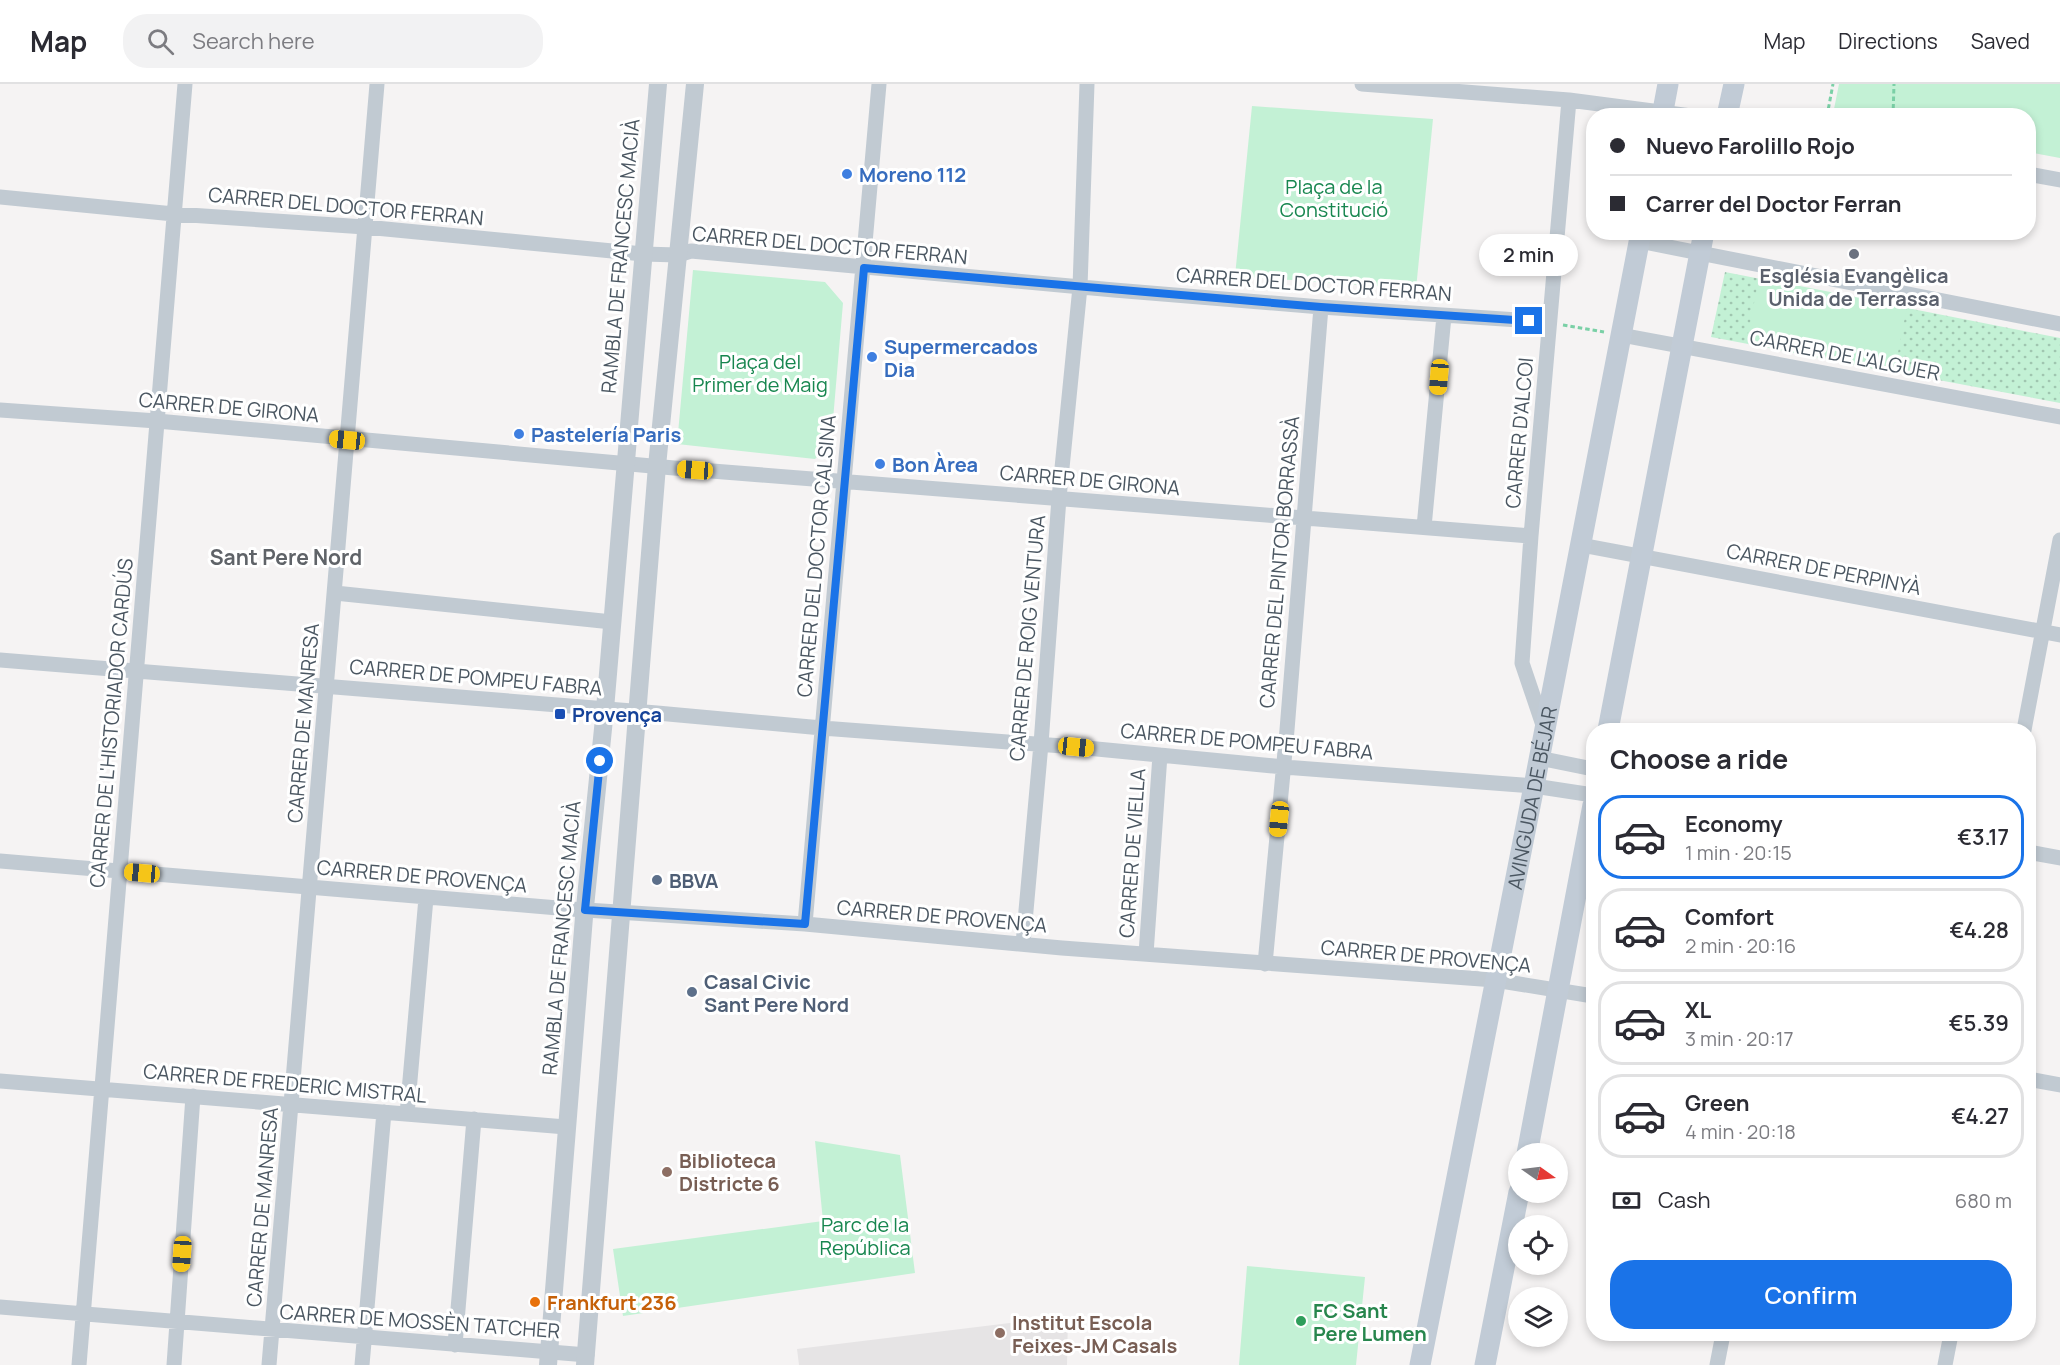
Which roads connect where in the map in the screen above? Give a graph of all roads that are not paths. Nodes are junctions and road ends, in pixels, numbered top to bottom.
1 (184, 84) edge
2 (377, 84) edge
3 (658, 84) edge
4 (695, 84) edge
5 (879, 84) edge
6 (1087, 84) edge
7 (1362, 84) edge
8 (1668, 84) edge
9 (1734, 84) edge
10 (1569, 100) junction
11 (1626, 108) edge
12 (1663, 108) edge
13 (1729, 108) edge
14 (2036, 176) edge
15 (2060, 180) edge
16 (0, 198) edge
17 (174, 214) junction
18 (365, 228) junction
19 (1639, 240) edge
20 (1671, 240) edge
21 (1702, 243) edge
22 (643, 254) junction
23 (678, 255) junction
24 (864, 268) junction
25 (1080, 287) junction
26 (1321, 307) junction
27 (1444, 316) junction
28 (1549, 322) junction
29 (2060, 324) edge
30 (1621, 335) junction
31 (1682, 346) junction
32 (0, 410) edge
33 (2060, 417) edge
34 (157, 421) junction
35 (347, 440) junction
36 (625, 464) junction
37 (657, 466) junction
38 (844, 481) junction
39 (1059, 498) junction
40 (1304, 518) junction
41 (1424, 528) junction
42 (1531, 536) junction
43 (2060, 540) edge
44 (1581, 545) junction
45 (1642, 557) junction
46 (335, 593) junction
47 (612, 622) junction
48 (2042, 632) junction
49 (2060, 635) edge
50 (0, 660) edge
51 (136, 671) junction
52 (327, 686) junction
53 (605, 709) junction
54 (639, 711) junction
55 (1609, 723) edge
56 (2025, 723) edge
57 (822, 728) junction
58 (1545, 730) junction
59 (1041, 744) junction
60 (1160, 755) junction
61 (1539, 758) junction
62 (1284, 767) junction
63 (1586, 768) edge
64 (1534, 786) junction
65 (1586, 794) edge
66 (1586, 843) edge
67 (2036, 854) edge
68 (2060, 858) edge
69 (0, 861) edge
70 (120, 872) junction
71 (310, 888) junction
72 (426, 898) junction
73 (585, 910) junction
74 (622, 913) junction
75 (805, 924) junction
76 (1023, 944) junction
77 (1146, 954) junction
78 (1265, 964) junction
79 (1496, 980) junction
80 (1559, 989) junction
81 (1586, 995) edge
82 (2036, 1080) edge
83 (0, 1081) edge
84 (2060, 1085) edge
85 (102, 1089) junction
86 (193, 1096) junction
87 (292, 1105) junction
88 (384, 1112) junction
89 (407, 1114) junction
90 (474, 1119) junction
91 (566, 1127) junction
92 (1529, 1143) edge
93 (1517, 1203) edge
94 (0, 1307) edge
95 (84, 1315) junction
96 (178, 1322) junction
97 (272, 1331) junction
98 (364, 1338) junction
99 (1722, 1341) edge
100 (1949, 1341) edge
101 (455, 1345) junction
102 (549, 1358) edge
103 (586, 1360) edge
104 (80, 1365) edge
105 (174, 1365) edge
106 (269, 1365) edge
107 (362, 1365) edge
108 (1420, 1365) edge
109 (1485, 1365) edge
110 (1717, 1365) edge
111 (1944, 1365) edge

1 - 17 street, CARRER DE L'HISTORIADOR CARDÚS
2 - 18 street, CARRER DE MANRESA
3 - 22 street, RAMBLA DE FRANCESC MACIÀ
4 - 23 street
5 - 24 street, CARRER DEL DOCTOR CALSINA
6 - 25 street, CARRER DE ROIG VENTURA
7 - 10 street
8 - 12 main road
9 - 13 main road
10 - 11 street
10 - 28 street, CARRER D'ALCOI
14 - 15 street
16 - 17 street, CARRER DEL DOCTOR FERRAN
17 - 18 street, CARRER DEL DOCTOR FERRAN
17 - 34 street, CARRER DE L'HISTORIADOR CARDÚS
18 - 22 street, CARRER DEL DOCTOR FERRAN
18 - 35 street, CARRER DE MANRESA
19 - 30 main road, AVINGUDA DE BÉJAR
20 - 21 street
21 - 29 street
21 - 31 main road
22 - 23 street, CARRER DEL DOCTOR FERRAN
22 - 36 street, RAMBLA DE FRANCESC MACIÀ
23 - 24 street, CARRER DEL DOCTOR FERRAN
23 - 37 street
24 - 25 street, CARRER DEL DOCTOR FERRAN
24 - 38 street, CARRER DEL DOCTOR CALSINA
25 - 26 street, CARRER DEL DOCTOR FERRAN
25 - 39 street, CARRER DE ROIG VENTURA
26 - 27 street, CARRER DEL DOCTOR FERRAN
26 - 40 street, CARRER DEL PINTOR BORRASSÀ
27 - 28 street, CARRER DEL DOCTOR FERRAN
27 - 41 street
28 - 42 street, CARRER D'ALCOI
30 - 31 street, CARRER DE L'ALGUER
30 - 44 main road, AVINGUDA DE BÉJAR
31 - 33 street, CARRER DE L'ALGUER
31 - 45 main road
32 - 34 street, CARRER DE GIRONA
34 - 35 street, CARRER DE GIRONA
34 - 51 street, CARRER DE L'HISTORIADOR CARDÚS
35 - 36 street, CARRER DE GIRONA
35 - 46 street, CARRER DE MANRESA
36 - 37 street, CARRER DE GIRONA
36 - 47 street, RAMBLA DE FRANCESC MACIÀ
37 - 38 street, CARRER DE GIRONA
37 - 54 street
38 - 39 street, CARRER DE GIRONA
38 - 57 street, CARRER DEL DOCTOR CALSINA
39 - 40 street, CARRER DE GIRONA
39 - 59 street, CARRER DE ROIG VENTURA
40 - 41 street, CARRER DE GIRONA
40 - 62 street, CARRER DEL PINTOR BORRASSÀ
41 - 42 street, CARRER DE GIRONA
42 - 58 street, CARRER D'ALCOI
43 - 48 street
44 - 45 street, CARRER DE PERPINYÀ
44 - 58 main road, AVINGUDA DE BÉJAR
45 - 48 street, CARRER DE PERPINYÀ
45 - 55 main road
46 - 47 street
46 - 52 street, CARRER DE MANRESA
47 - 53 street, RAMBLA DE FRANCESC MACIÀ
48 - 49 street, CARRER DE PERPINYÀ
48 - 56 street
50 - 51 street, CARRER DE POMPEU FABRA
51 - 52 street, CARRER DE POMPEU FABRA
51 - 70 street, CARRER DE L'HISTORIADOR CARDÚS
52 - 53 street, CARRER DE POMPEU FABRA
52 - 71 street, CARRER DE MANRESA
53 - 54 street, CARRER DE POMPEU FABRA
53 - 73 street, RAMBLA DE FRANCESC MACIÀ
54 - 57 street, CARRER DE POMPEU FABRA
54 - 74 street
57 - 59 street, CARRER DE POMPEU FABRA
57 - 75 street, CARRER DEL DOCTOR CALSINA
58 - 61 main road, AVINGUDA DE BÉJAR
59 - 60 street, CARRER DE POMPEU FABRA
59 - 76 street, CARRER DE ROIG VENTURA
60 - 62 street, CARRER DE POMPEU FABRA
60 - 77 street, CARRER DE VIELLA
61 - 63 street
61 - 64 main road, AVINGUDA DE BÉJAR
62 - 64 street, CARRER DE POMPEU FABRA
62 - 78 street, CARRER DEL PINTOR BORRASSÀ
64 - 65 street, CARRER DE POMPEU FABRA
64 - 79 main road, AVINGUDA DE BÉJAR
66 - 80 main road
67 - 68 street
69 - 70 street, CARRER DE PROVENÇA
70 - 71 street, CARRER DE PROVENÇA
70 - 85 street, CARRER DE L'HISTORIADOR CARDÚS
71 - 72 street, CARRER DE PROVENÇA
71 - 87 street, CARRER DE MANRESA
72 - 73 street, CARRER DE PROVENÇA
72 - 89 street
73 - 74 street, CARRER DE PROVENÇA
73 - 91 street, RAMBLA DE FRANCESC MACIÀ
74 - 75 street, CARRER DE PROVENÇA
74 - 103 street
75 - 76 street, CARRER DE PROVENÇA
76 - 77 street, CARRER DE PROVENÇA
77 - 78 street, CARRER DE PROVENÇA
78 - 79 street, CARRER DE PROVENÇA
79 - 80 street, CARRER DE PROVENÇA
79 - 108 main road, AVINGUDA DE BÉJAR
80 - 81 street, CARRER DE PROVENÇA
80 - 92 main road
82 - 84 street
83 - 85 street, CARRER DE FREDERIC MISTRAL
85 - 86 street, CARRER DE FREDERIC MISTRAL
85 - 95 street, CARRER DE L'HISTORIADOR CARDÚS
86 - 87 street, CARRER DE FREDERIC MISTRAL
86 - 96 street
87 - 88 street, CARRER DE FREDERIC MISTRAL
87 - 97 street, CARRER DE MANRESA
88 - 89 street, CARRER DE FREDERIC MISTRAL
88 - 98 street
89 - 90 street, CARRER DE FREDERIC MISTRAL
90 - 91 street, CARRER DE FREDERIC MISTRAL
90 - 101 street
91 - 102 street, RAMBLA DE FRANCESC MACIÀ
93 - 109 main road
94 - 95 street, CARRER DE MOSSÈN TATCHER
95 - 96 street, CARRER DE MOSSÈN TATCHER
95 - 104 street, CARRER DE L'HISTORIADOR CARDÚS
96 - 97 street, CARRER DE MOSSÈN TATCHER
96 - 105 street
97 - 98 street, CARRER DE MOSSÈN TATCHER
97 - 106 street, CARRER DE MANRESA
98 - 101 street, CARRER DE MOSSÈN TATCHER
98 - 107 street
99 - 110 street
100 - 111 street
101 - 102 street, CARRER DE MOSSÈN TATCHER
102 - 103 street, CARRER DE MOSSÈN TATCHER

